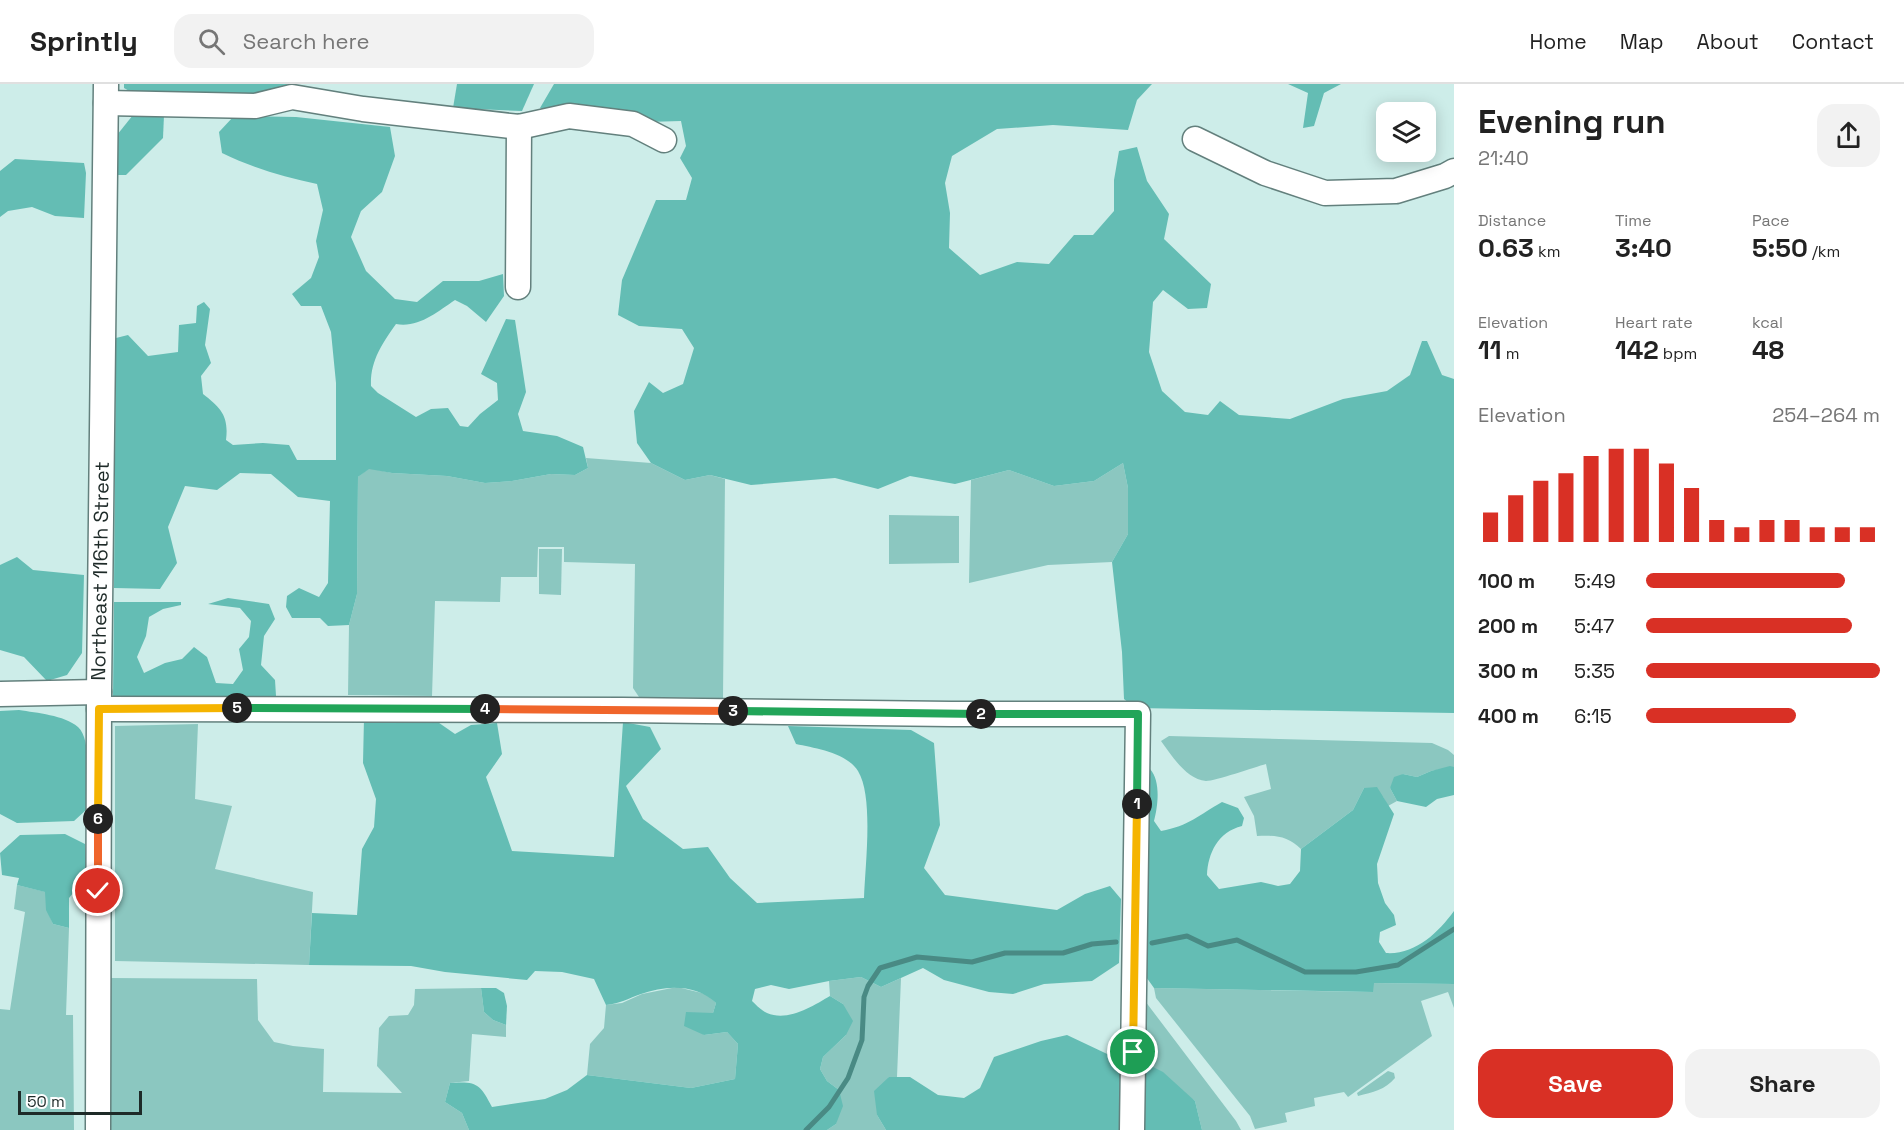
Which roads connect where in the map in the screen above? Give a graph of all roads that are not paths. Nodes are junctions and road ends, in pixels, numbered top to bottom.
1 (106, 93) edge
2 (519, 127) junction
3 (1195, 139) dead end
4 (664, 140) dead end
5 (1454, 171) edge
6 (518, 287) dead end
7 (0, 694) edge
8 (99, 701) junction
9 (98, 1130) edge
10 (1132, 1130) edge

1 - 2 street
1 - 8 street, Northeast 116th Street
2 - 4 street
2 - 6 street
3 - 5 street
7 - 8 street
8 - 9 street, Northeast 116th Street
8 - 10 street

